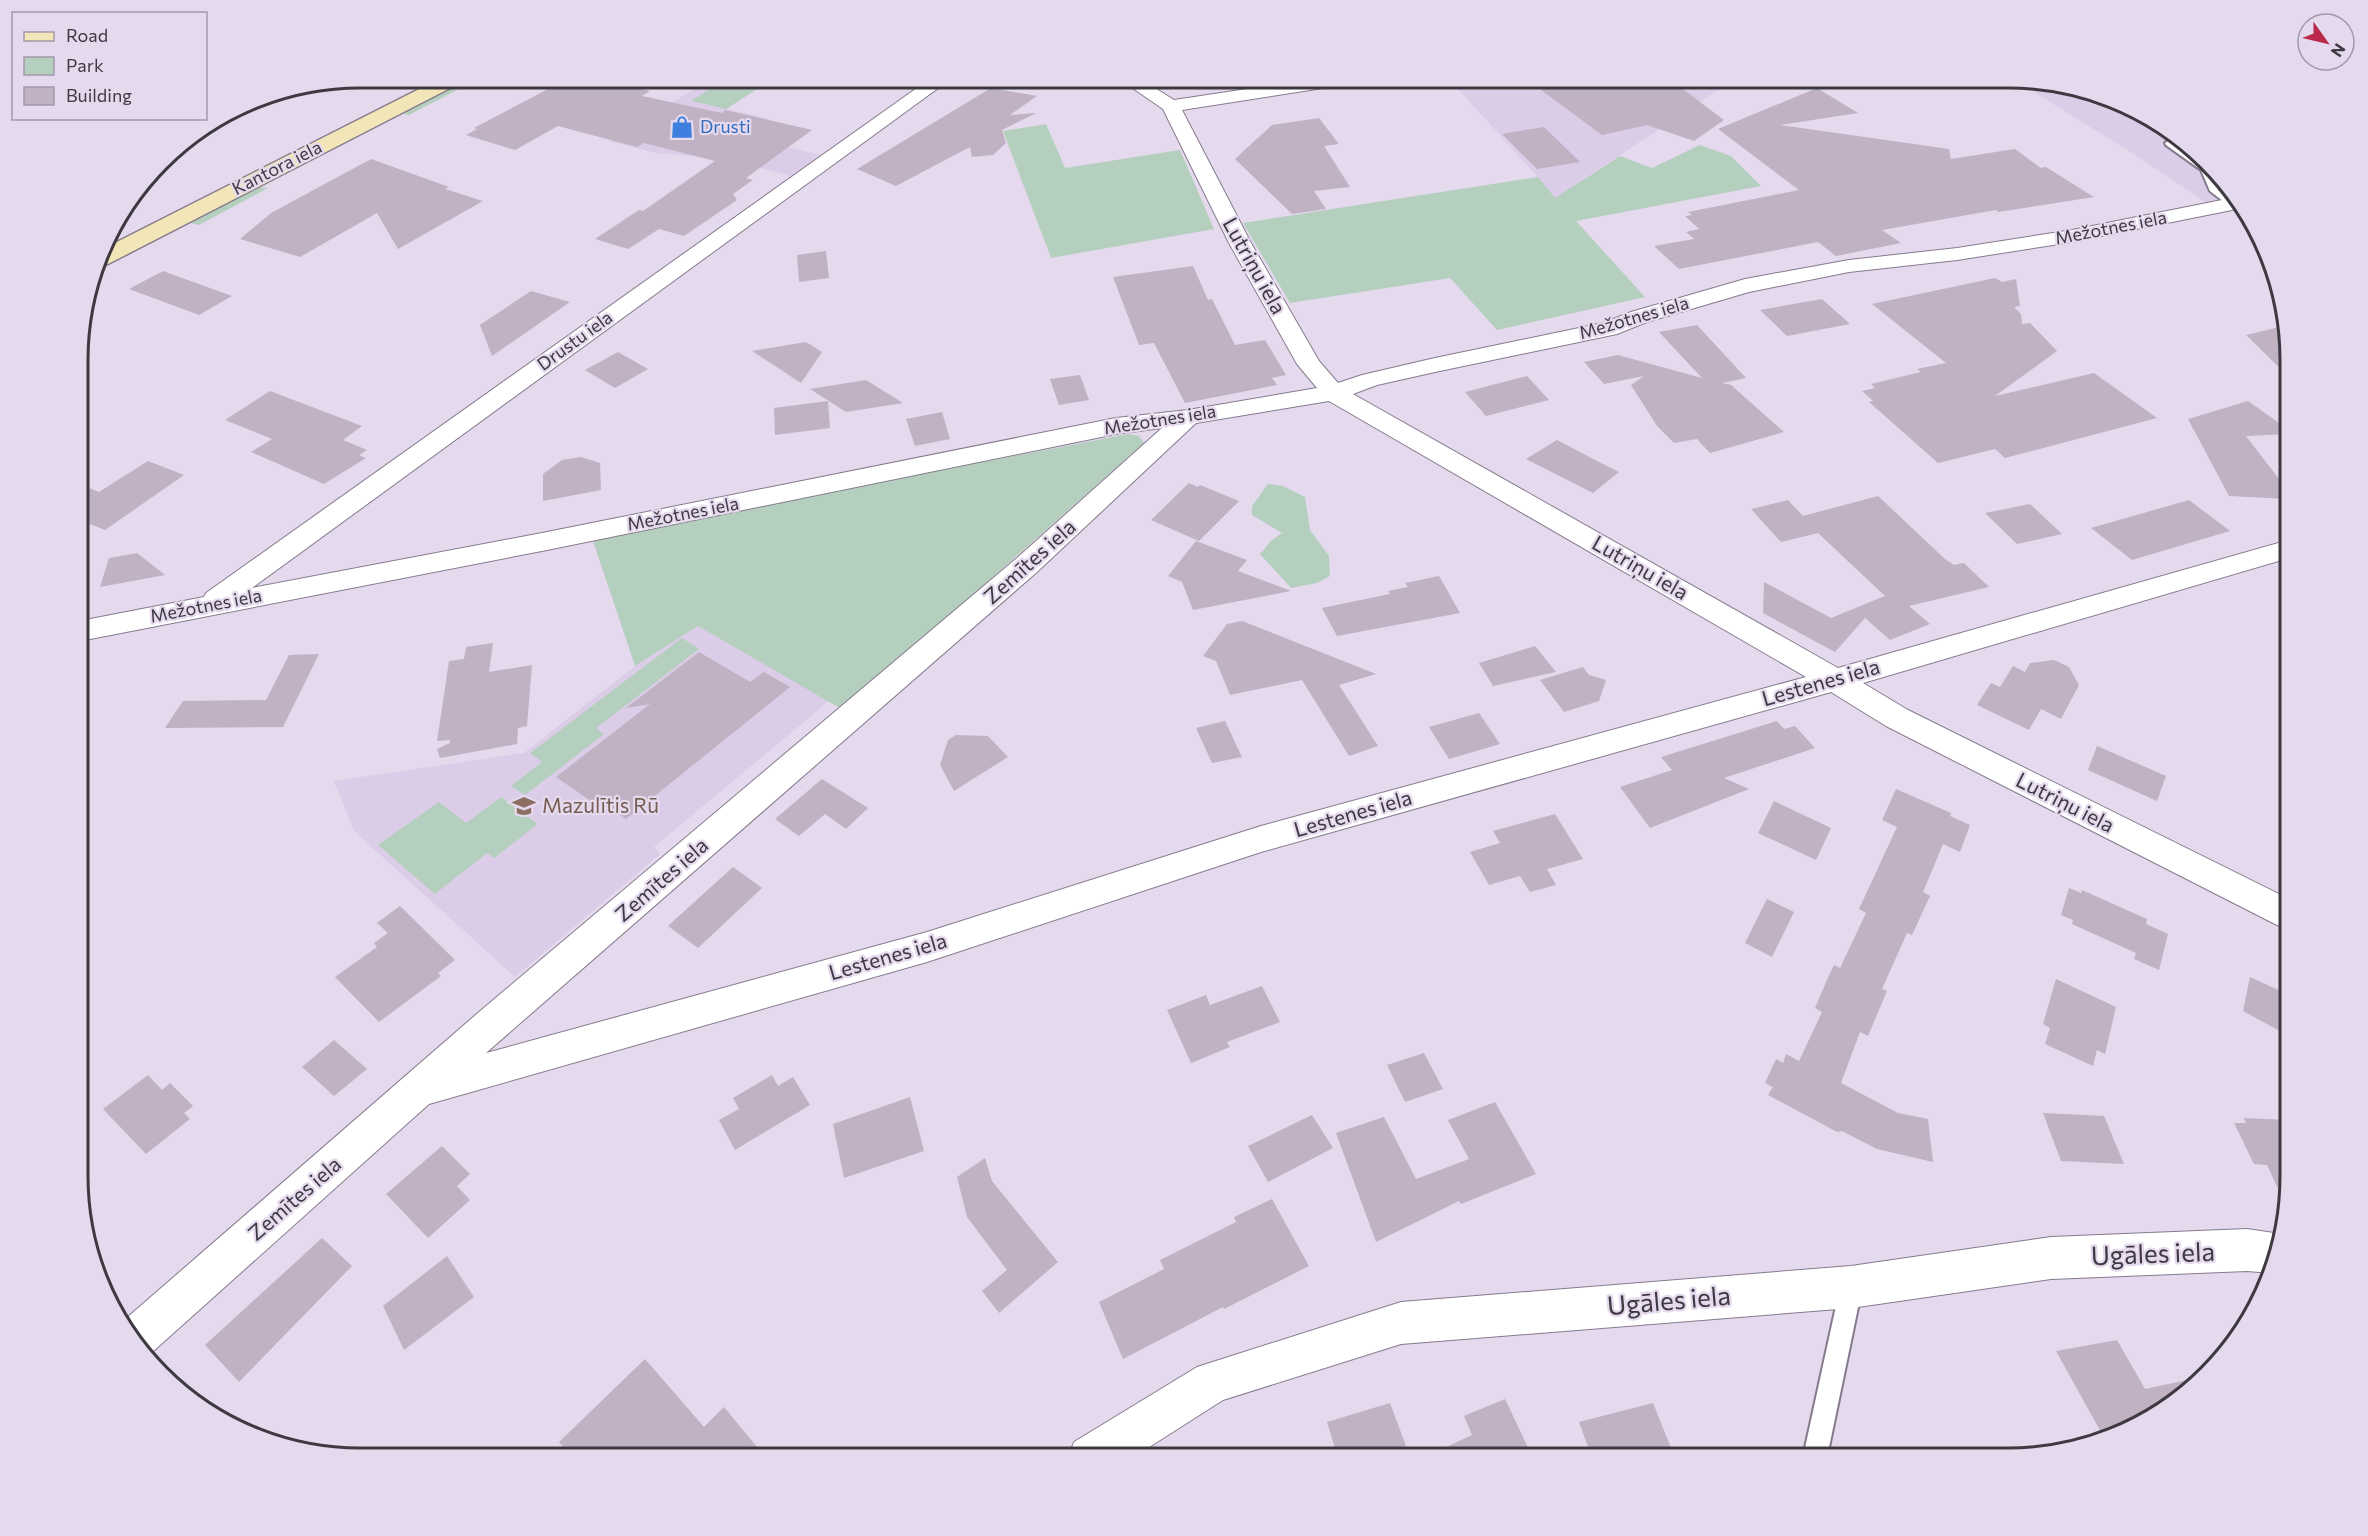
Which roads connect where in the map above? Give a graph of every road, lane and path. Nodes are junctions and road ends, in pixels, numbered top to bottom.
1 (434, 88) edge
2 (929, 88) edge
3 (1143, 88) edge
4 (1289, 88) edge
5 (1171, 106) junction
6 (2169, 143) dead end
7 (2187, 156) edge
8 (2209, 178) edge
9 (2224, 196) edge
10 (2230, 204) edge
11 (110, 254) edge
12 (1332, 393) junction
13 (1188, 417) junction
14 (2280, 552) edge
15 (208, 606) junction
16 (88, 629) edge
17 (1835, 680) junction
18 (2280, 910) edge
19 (419, 1089) junction
20 (2268, 1252) edge
21 (1851, 1287) junction
22 (140, 1335) edge
23 (1106, 1448) edge
24 (1817, 1448) edge

1 - 11 main road, Kantora iela
2 - 15 street, Drustu iela
3 - 5 street
4 - 5 street
5 - 12 street, Lutriņu iela
6 - 7 lane
8 - 9 lane
10 - 12 street, Mežotnes iela
12 - 13 street, Mežotnes iela
12 - 17 street, Lutriņu iela
13 - 15 street, Mežotnes iela
13 - 19 street, Zemītes iela
14 - 17 street, Lestenes iela
15 - 16 street, Mežotnes iela
17 - 18 street, Lutriņu iela
17 - 19 street, Lestenes iela
19 - 22 street, Zemītes iela
20 - 21 street, Ugāles iela
21 - 23 street, Ugāles iela
21 - 24 lane

